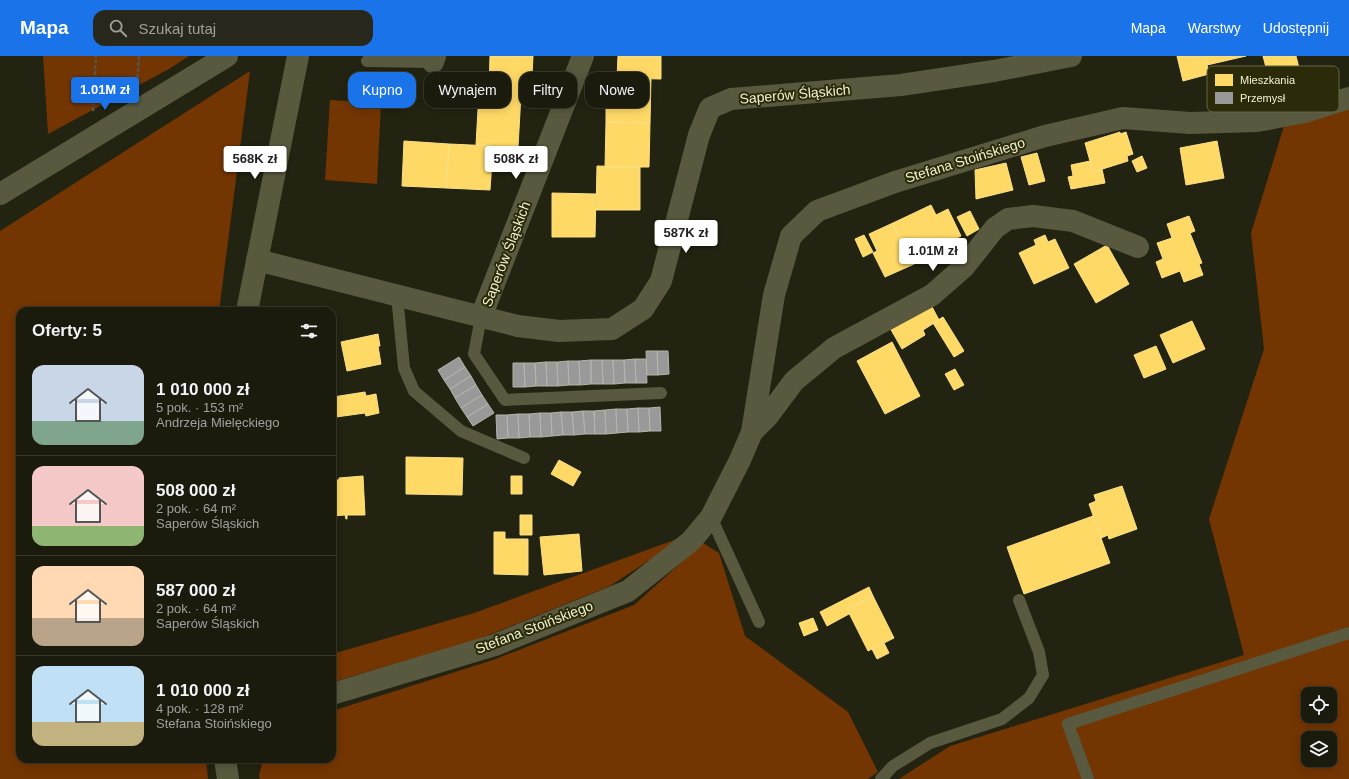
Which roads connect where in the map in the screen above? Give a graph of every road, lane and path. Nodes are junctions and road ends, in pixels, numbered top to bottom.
1 (96, 56) edge
2 (227, 56) edge
3 (298, 56) edge
4 (583, 56) edge
5 (1071, 56) edge
6 (434, 59) edge
7 (367, 61) dead end
8 (1349, 98) edge
9 (1339, 101) edge
10 (1305, 112) edge
11 (91, 138) junction
12 (0, 194) edge
13 (1138, 247) dead end
14 (256, 260) junction
15 (397, 296) junction
16 (248, 307) edge
17 (481, 317) junction
18 (661, 393) dead end
19 (752, 432) junction
20 (524, 458) dead end
21 (711, 516) junction
22 (1019, 600) dead end
23 (759, 622) dead end
24 (1349, 633) edge
25 (336, 693) edge
26 (226, 763) edge
27 (228, 779) edge
28 (881, 779) edge
29 (1088, 779) edge

1 - 11 path
2 - 11 street
3 - 14 main road
4 - 17 street, Saperów Śląskich
5 - 17 street, Saperów Śląskich
6 - 7 lane
8 - 9 street, Stefana Stoińskiego
10 - 19 street, Stefana Stoińskiego
11 - 12 street
13 - 19 street, Stefana Stoińskiego
14 - 15 street, Saperów Śląskich
14 - 16 main road
15 - 17 street, Saperów Śląskich
15 - 20 lane
17 - 18 lane
19 - 21 street, Stefana Stoińskiego
21 - 23 lane
21 - 25 street, Stefana Stoińskiego
22 - 28 lane
24 - 29 lane
26 - 27 main road

